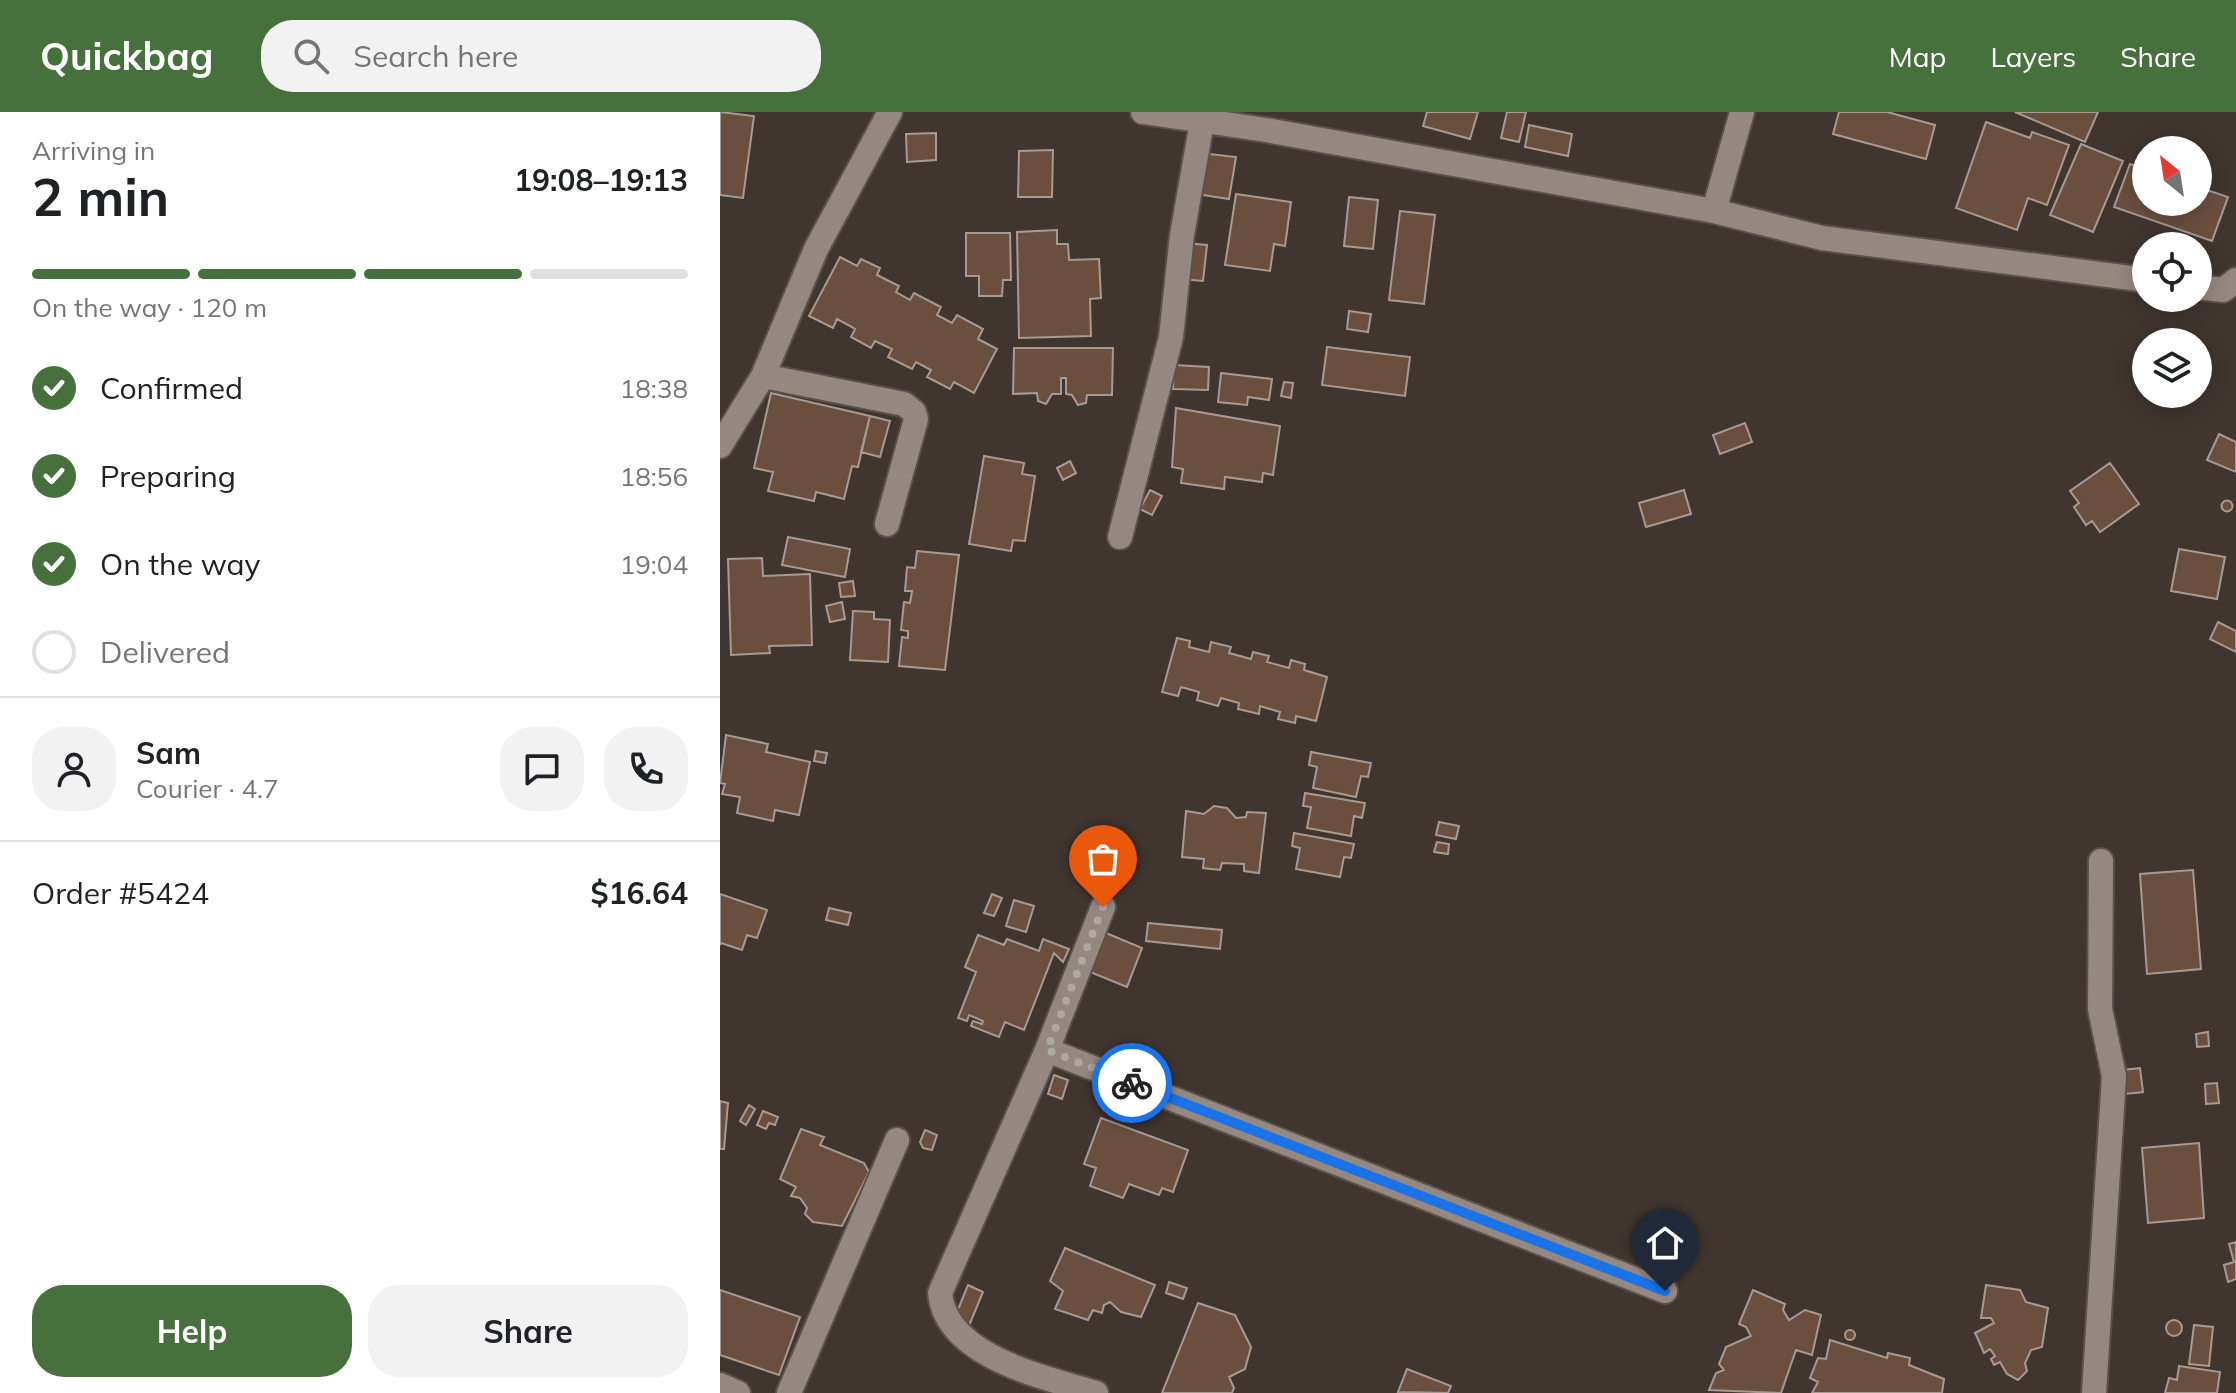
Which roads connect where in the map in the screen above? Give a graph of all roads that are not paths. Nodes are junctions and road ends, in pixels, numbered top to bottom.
1 (890, 112) edge
2 (1143, 112) edge
3 (1742, 112) edge
4 (1206, 117) edge
5 (1714, 211) junction
6 (2132, 278) edge
7 (2212, 288) edge
8 (2232, 289) edge
9 (763, 376) junction
10 (720, 446) edge
11 (887, 524) dead end
12 (1120, 537) dead end
13 (2101, 861) dead end
14 (1103, 907) dead end
15 (1047, 1050) junction
16 (897, 1140) dead end
17 (1665, 1291) dead end
18 (720, 1385) edge
19 (738, 1393) edge
20 (789, 1393) edge
21 (1096, 1393) edge
22 (2094, 1393) edge

1 - 9 street
2 - 4 street
3 - 5 street
4 - 5 street
4 - 12 street
5 - 6 street
7 - 8 street
9 - 10 street
9 - 11 street
13 - 22 street
14 - 15 street
15 - 17 street
15 - 21 street
16 - 20 street
18 - 19 street

